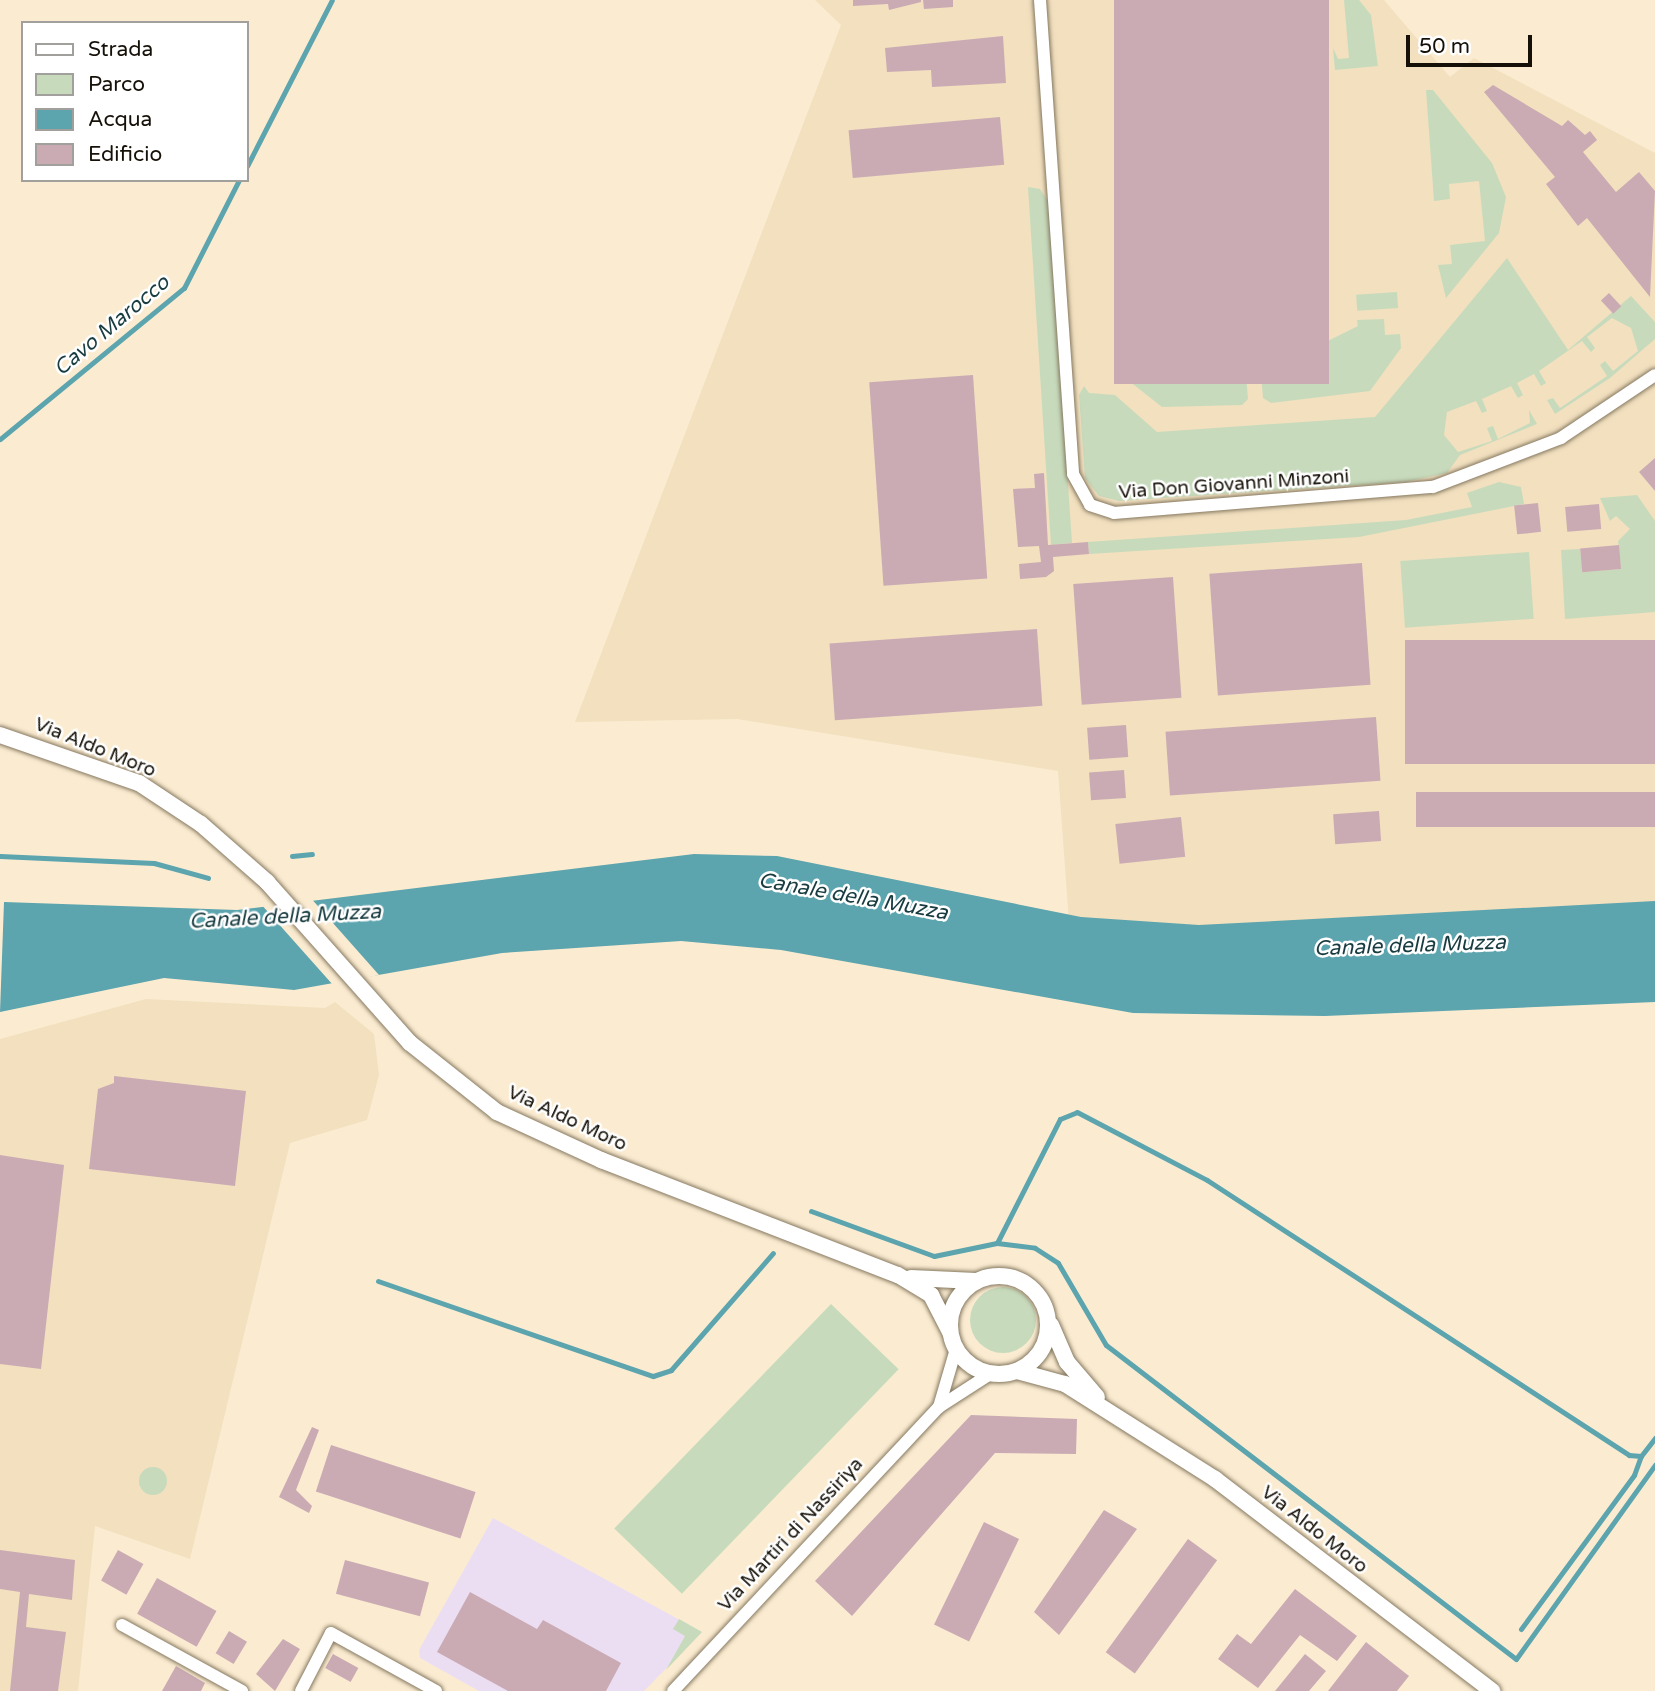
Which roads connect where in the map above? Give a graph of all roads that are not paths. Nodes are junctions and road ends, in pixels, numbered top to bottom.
1 (1040, 0) edge
2 (1655, 374) edge
3 (0, 735) edge
4 (898, 1275) junction
5 (976, 1281) junction
6 (1048, 1317) junction
7 (950, 1332) junction
8 (956, 1349) junction
9 (1017, 1371) junction
10 (990, 1374) junction
11 (1105, 1406) junction
12 (939, 1407) junction
13 (122, 1625) dead end
14 (242, 1691) edge
15 (301, 1691) edge
16 (436, 1691) edge
17 (673, 1691) edge
18 (1492, 1691) edge

1 - 2 street, Via Don Giovanni Minzoni
3 - 4 street, Via Aldo Moro
4 - 5 street, Via Aldo Moro
4 - 7 street, Via Aldo Moro
5 - 6 street, Via Aldo Moro
5 - 7 street
6 - 9 street
6 - 11 street, Via Aldo Moro
7 - 8 street, Via Aldo Moro
8 - 10 street
8 - 12 street, Via Martiri di Nassiriya
9 - 10 street, Via Aldo Moro
9 - 11 street, Via Aldo Moro
10 - 12 street, Via Martiri di Nassiriya
11 - 18 street, Via Aldo Moro
12 - 17 street, Via Martiri di Nassiriya
13 - 14 street
15 - 16 street

